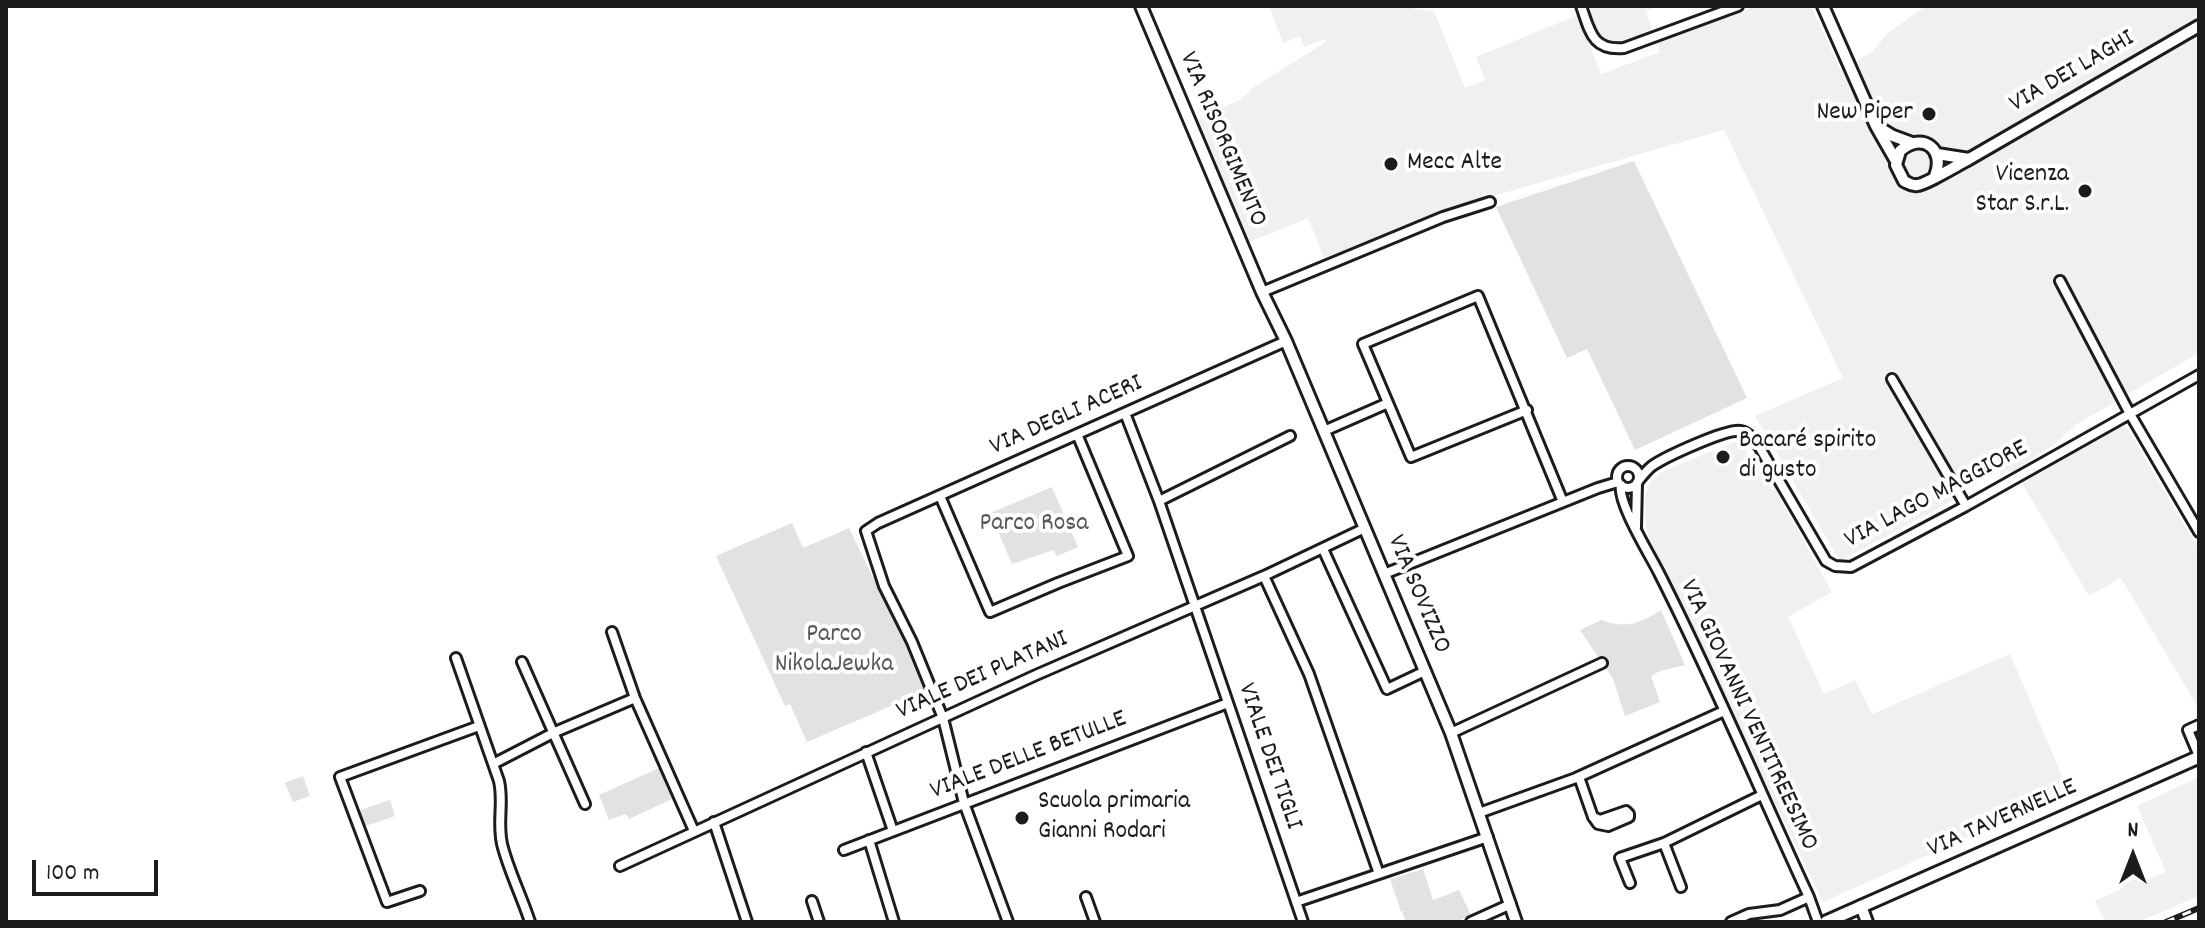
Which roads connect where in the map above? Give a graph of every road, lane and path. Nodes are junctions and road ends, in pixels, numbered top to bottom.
1 (1141, 6) edge
2 (1581, 6) edge
3 (1738, 6) edge
4 (1823, 6) edge
5 (2199, 26) edge
6 (1876, 126) junction
7 (1912, 143) junction
8 (1937, 154) junction
9 (1969, 159) junction
10 (1896, 161) junction
11 (1935, 176) junction
12 (1490, 202) dead end
13 (2060, 281) dead end
14 (1262, 292) junction
15 (1286, 341) junction
16 (2199, 375) edge
17 (1892, 379) dead end
18 (1388, 403) junction
19 (1527, 410) junction
20 (1125, 413) junction
21 (2130, 414) junction
22 (1324, 431) junction
23 (1077, 434) junction
24 (1290, 436) dead end
25 (1656, 464) junction
26 (1633, 467) junction
27 (1619, 481) junction
28 (1638, 482) junction
29 (940, 496) junction
30 (1159, 501) junction
31 (1563, 502) junction
32 (1966, 506) junction
33 (1365, 528) junction
34 (1636, 528) junction
35 (2199, 532) edge
36 (1323, 549) junction
37 (1384, 574) junction
38 (1264, 576) junction
39 (1195, 604) junction
40 (612, 632) dead end
41 (456, 658) dead end
42 (522, 662) dead end
43 (1602, 663) dead end
44 (1425, 671) junction
45 (635, 698) junction
46 (1228, 703) junction
47 (1724, 711) junction
48 (943, 718) junction
49 (2199, 725) edge
50 (479, 726) junction
51 (553, 733) junction
52 (1451, 733) junction
53 (866, 752) junction
54 (2199, 756) edge
55 (493, 764) junction
56 (1579, 777) junction
57 (1762, 795) junction
58 (964, 803) junction
59 (585, 804) dead end
60 (1479, 813) junction
61 (1593, 817) dead end
62 (714, 822) junction
63 (694, 831) junction
64 (893, 831) junction
65 (1488, 837) junction
66 (869, 840) junction
67 (1664, 843) junction
68 (844, 850) dead end
69 (620, 866) dead end
70 (1379, 874) junction
71 (1630, 883) dead end
72 (1681, 887) dead end
73 (420, 891) dead end
74 (1086, 897) dead end
75 (1809, 897) junction
76 (812, 901) dead end
77 (1296, 902) junction
78 (1511, 904) junction
79 (1861, 906) junction
80 (530, 922) edge
81 (747, 922) edge
82 (819, 922) edge
83 (894, 922) edge
84 (1008, 922) edge
85 (1095, 922) edge
86 (1303, 922) edge
87 (1471, 922) edge
88 (1516, 922) edge
89 (1731, 922) edge
90 (1818, 922) edge
91 (1826, 922) edge
92 (1867, 922) edge

1 - 14 street, VIA RISORGIMENTO
2 - 3 street
4 - 6 street
5 - 9 street, VIA DEI LAGHI
6 - 7 street
6 - 10 street
7 - 8 street
7 - 10 street
8 - 9 street
8 - 11 street
9 - 11 street, VIA DEI LAGHI
10 - 11 street
12 - 14 street
13 - 21 street
14 - 15 street, VIA SOVIZZO
15 - 20 street, VIA DEGLI ACERI
15 - 22 street, VIA SOVIZZO
16 - 21 street, VIA LAGO MAGGIORE
17 - 32 street
18 - 19 street
18 - 19 street
18 - 22 street
19 - 31 street
20 - 23 street, VIA DEGLI ACERI
20 - 30 street, VIALE DEI TIGLI
21 - 32 street, VIA LAGO MAGGIORE
21 - 35 street
22 - 33 street, VIA SOVIZZO
23 - 29 street, VIA DEGLI ACERI
23 - 29 street
24 - 30 street
25 - 26 street
25 - 28 street
25 - 32 street, VIA LAGO MAGGIORE
26 - 27 street
26 - 28 street
27 - 28 street
27 - 31 street
27 - 34 street, VIA GIOVANNI VENTITREESIMO
28 - 34 street, VIA GIOVANNI VENTITREESIMO
29 - 48 street, VIA DEGLI ACERI
30 - 39 street, VIALE DEI TIGLI
31 - 37 street
33 - 36 street, VIALE DEI PLATANI
33 - 37 street, VIA SOVIZZO
34 - 47 street, VIA GIOVANNI VENTITREESIMO
36 - 38 street, VIALE DEI PLATANI
36 - 44 street
37 - 44 street, VIA SOVIZZO
38 - 39 street, VIALE DEI PLATANI
38 - 70 street
39 - 46 street, VIALE DEI TIGLI
39 - 48 street, VIALE DEI PLATANI
40 - 45 street
41 - 50 street
42 - 51 street
43 - 52 street
44 - 52 street, VIA SOVIZZO
45 - 51 street
45 - 63 street
46 - 58 street, VIALE DELLE BETULLE
46 - 77 street, VIALE DEI TIGLI
47 - 56 street
47 - 57 street, VIA GIOVANNI VENTITREESIMO
48 - 53 street, VIALE DEI PLATANI
48 - 58 street
49 - 54 street
50 - 55 street
50 - 73 street
51 - 55 street
51 - 59 street
52 - 60 street, VIA SOVIZZO
53 - 62 street, VIALE DEI PLATANI
53 - 64 street
54 - 79 main road, VIA TAVERNELLE
55 - 80 street
56 - 60 street
56 - 61 street
57 - 67 street
57 - 75 street, VIA GIOVANNI VENTITREESIMO
58 - 64 street, VIALE DELLE BETULLE
58 - 84 street
60 - 65 street, VIA SOVIZZO
62 - 63 street, VIALE DEI PLATANI
62 - 81 street
63 - 69 street, VIALE DEI PLATANI
64 - 66 street, VIALE DELLE BETULLE
65 - 70 street
65 - 78 street, VIA SOVIZZO
66 - 68 street, VIALE DELLE BETULLE
66 - 83 street
67 - 71 street
67 - 72 street
70 - 77 street
74 - 85 street
75 - 89 street
75 - 90 street, VIA GIOVANNI VENTITREESIMO
76 - 82 street
77 - 86 street, VIALE DEI TIGLI
78 - 87 street
78 - 88 street, VIA SOVIZZO
79 - 91 main road, VIA TAVERNELLE
79 - 92 street

